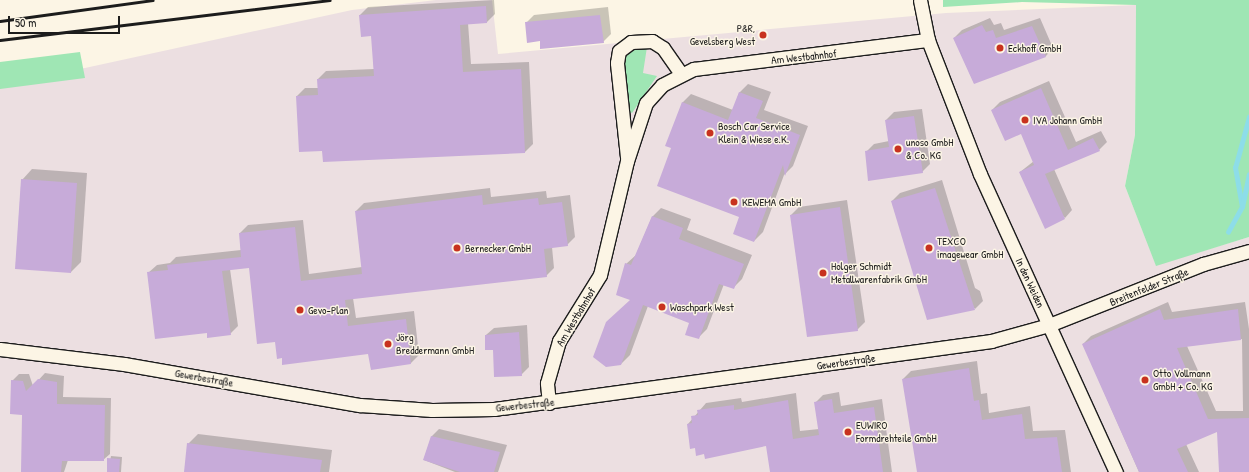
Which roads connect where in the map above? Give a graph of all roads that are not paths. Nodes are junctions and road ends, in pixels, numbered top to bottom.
1 (920, 0) edge
2 (928, 40) junction
3 (681, 74) junction
4 (627, 161) junction
5 (1249, 251) edge
6 (1049, 325) junction
7 (0, 349) edge
8 (549, 403) junction
9 (1116, 472) edge

1 - 2 street, In den Weiden
2 - 3 street, Am Westbahnhof
2 - 6 street, In den Weiden
3 - 4 street, Am Westbahnhof
3 - 4 street, Am Westbahnhof
4 - 8 street, Am Westbahnhof
5 - 6 street, Breitenfelder Straße
6 - 8 street, Gewerbestraße
6 - 9 street, In den Weiden
7 - 8 street, Gewerbestraße

